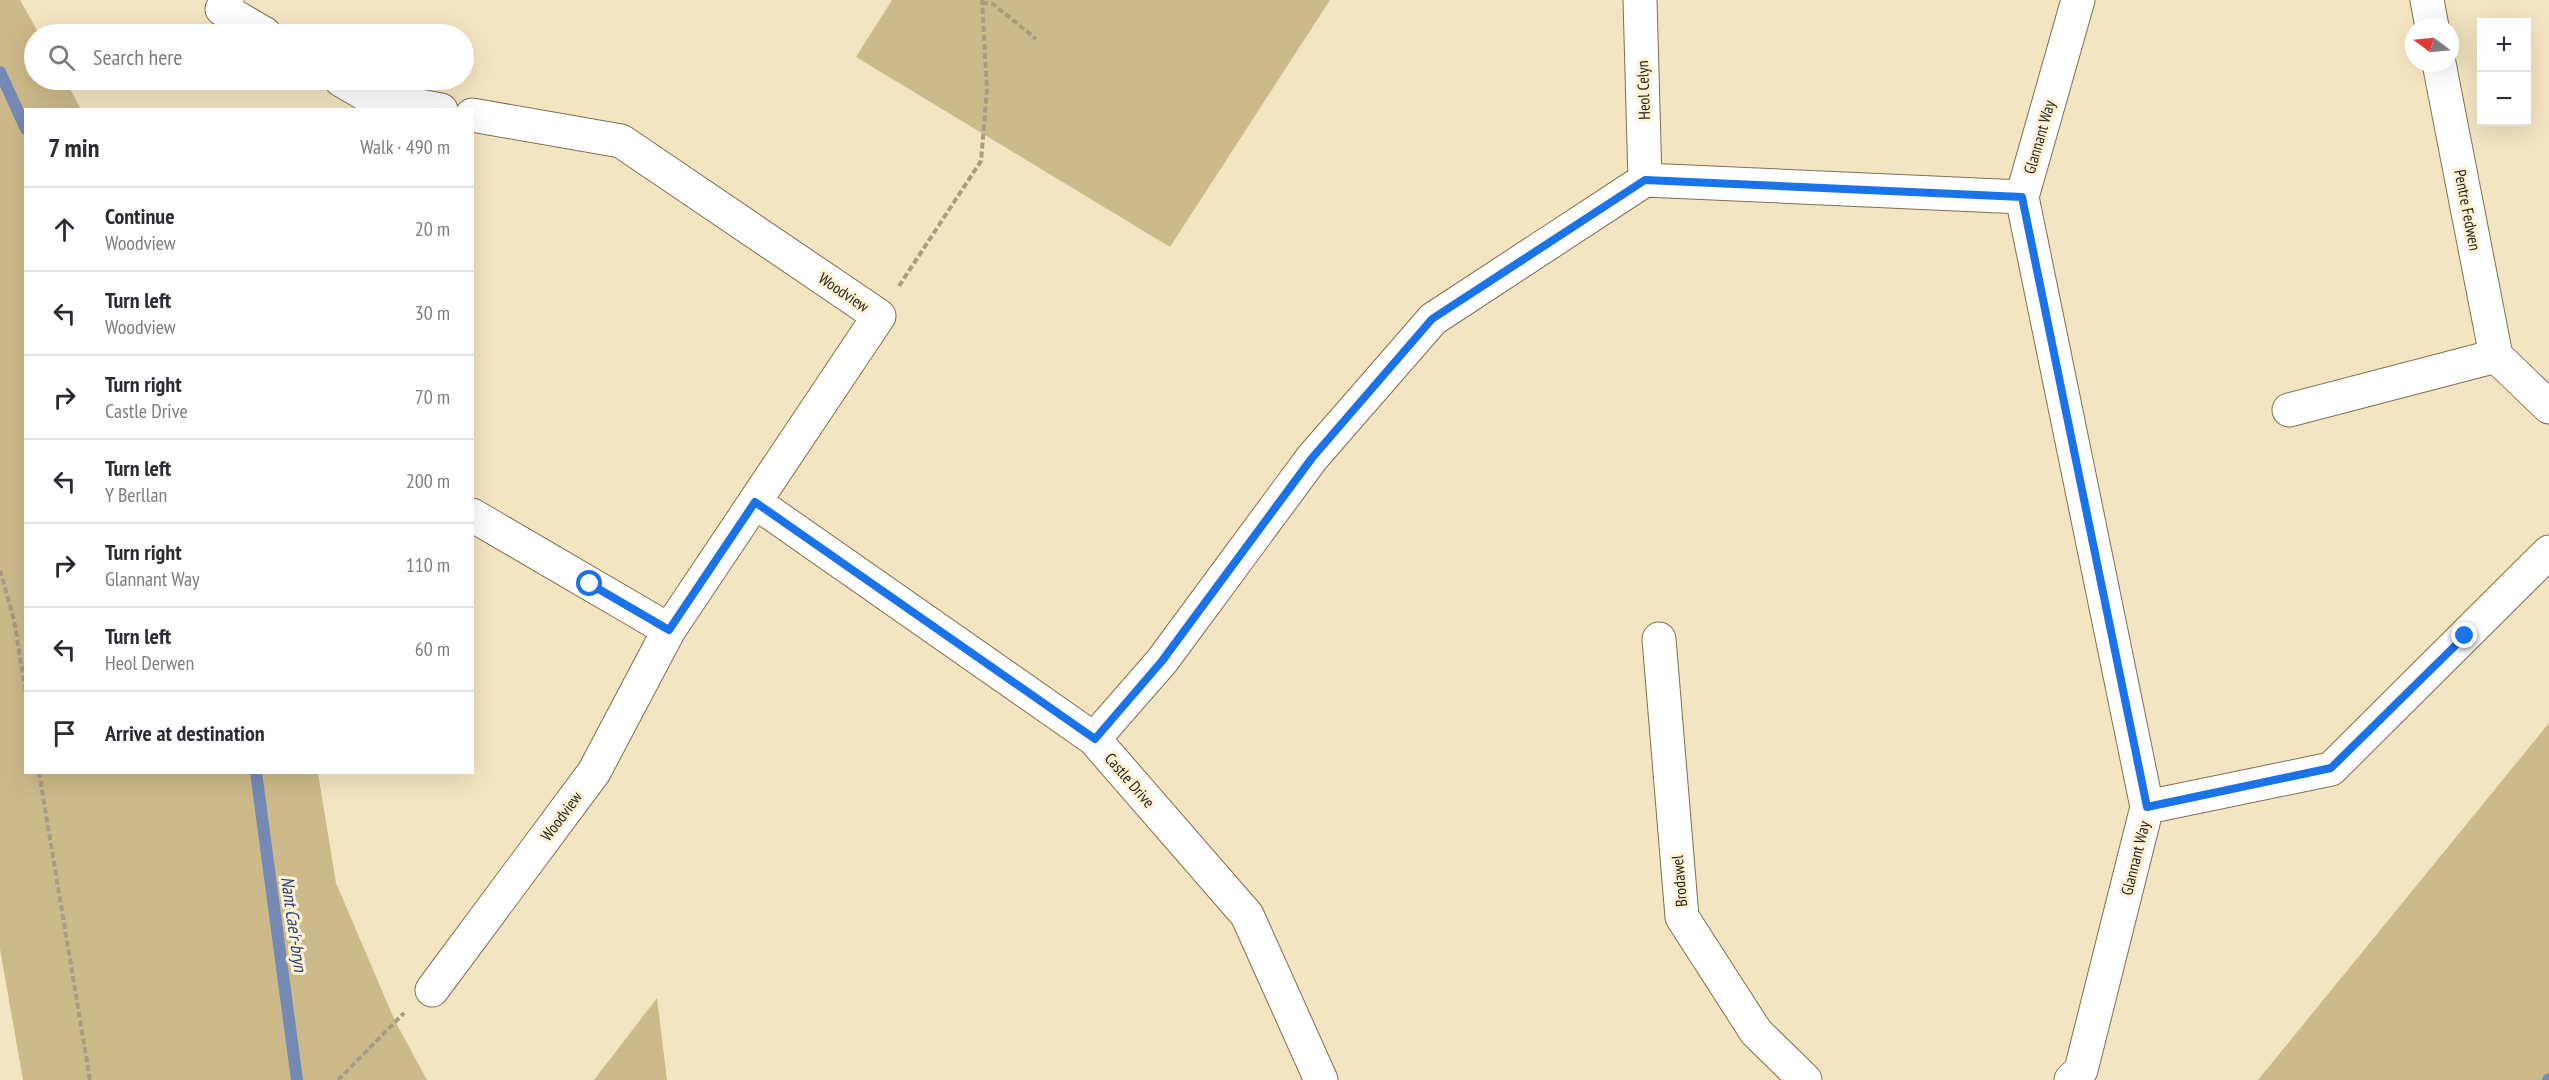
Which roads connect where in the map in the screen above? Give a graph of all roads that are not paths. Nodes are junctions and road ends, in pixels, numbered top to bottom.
1 (227, 0) edge
2 (1640, 0) edge
3 (2078, 0) edge
4 (2427, 0) edge
5 (2430, 18) edge
6 (248, 24) edge
7 (2441, 72) edge
8 (358, 90) edge
9 (430, 108) edge
10 (474, 115) edge
11 (1645, 180) junction
12 (2022, 197) junction
13 (2496, 356) junction
14 (2549, 407) edge
15 (2289, 410) dead end
16 (755, 502) junction
17 (474, 516) edge
18 (2549, 552) edge
19 (669, 630) junction
20 (1659, 639) dead end
21 (1095, 739) junction
22 (2147, 807) junction
23 (432, 990) road end
24 (1321, 1080) edge
25 (1805, 1080) edge
26 (2071, 1080) edge

1 - 6 street
2 - 11 street, Heol Celyn
3 - 12 street, Glannant Way
4 - 5 street
7 - 13 street, Pentre Fedwen
8 - 9 street
10 - 16 street, Woodview
11 - 12 street
11 - 21 street
12 - 22 street, Glannant Way
13 - 14 street
13 - 15 street
16 - 19 street, Woodview
16 - 21 street, Castle Drive
17 - 19 street
18 - 22 street
19 - 23 street, Woodview
20 - 25 street, Brodawel
21 - 24 street, Castle Drive
22 - 26 street, Glannant Way

